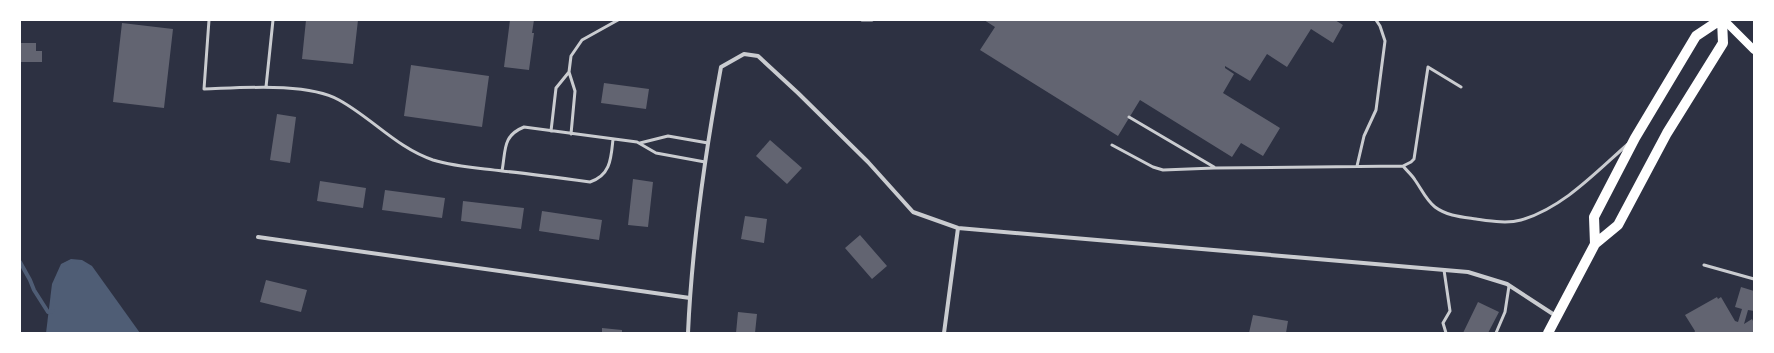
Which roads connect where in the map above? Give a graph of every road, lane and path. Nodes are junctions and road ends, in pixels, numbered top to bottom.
1 (209, 20) edge
2 (273, 20) edge
3 (618, 20) edge
4 (862, 20) edge
5 (872, 20) edge
6 (1376, 20) edge
7 (1722, 20) edge
8 (1754, 50) edge
9 (569, 72) junction
10 (266, 87) junction
11 (1461, 87) dead end
12 (1129, 117) dead end
13 (551, 131) junction
14 (571, 134) junction
15 (1635, 138) junction
16 (613, 139) junction
17 (640, 143) junction
18 (708, 143) junction
19 (1112, 145) dead end
20 (705, 162) junction
21 (1357, 166) junction
22 (1403, 166) junction
23 (1214, 168) junction
24 (502, 171) junction
25 (958, 228) junction
26 (258, 237) dead end
27 (1595, 244) junction
28 (1704, 265) dead end
29 (1444, 270) junction
30 (1754, 279) edge
31 (1510, 286) junction
32 (690, 298) junction
33 (1556, 317) junction
34 (688, 333) edge
35 (944, 333) edge
36 (1445, 333) edge
37 (1496, 333) edge
38 (1548, 333) edge

1 - 10 lane
2 - 10 lane
3 - 9 lane
4 - 5 lane
6 - 21 lane
7 - 8 main road
7 - 15 main road
7 - 27 main road
9 - 13 lane
9 - 14 lane
10 - 24 lane
11 - 22 lane
12 - 23 lane
13 - 14 lane
13 - 24 lane
14 - 16 lane
15 - 22 lane
15 - 27 main road
16 - 17 lane
16 - 24 lane
17 - 18 lane
17 - 20 lane
18 - 20 street
18 - 25 street
19 - 23 lane
20 - 32 street
21 - 22 lane
21 - 23 lane
25 - 29 street
25 - 35 street
26 - 32 street
27 - 33 main road
28 - 30 lane
29 - 31 street
29 - 36 lane
31 - 33 street
31 - 37 lane
32 - 34 street
33 - 38 main road

